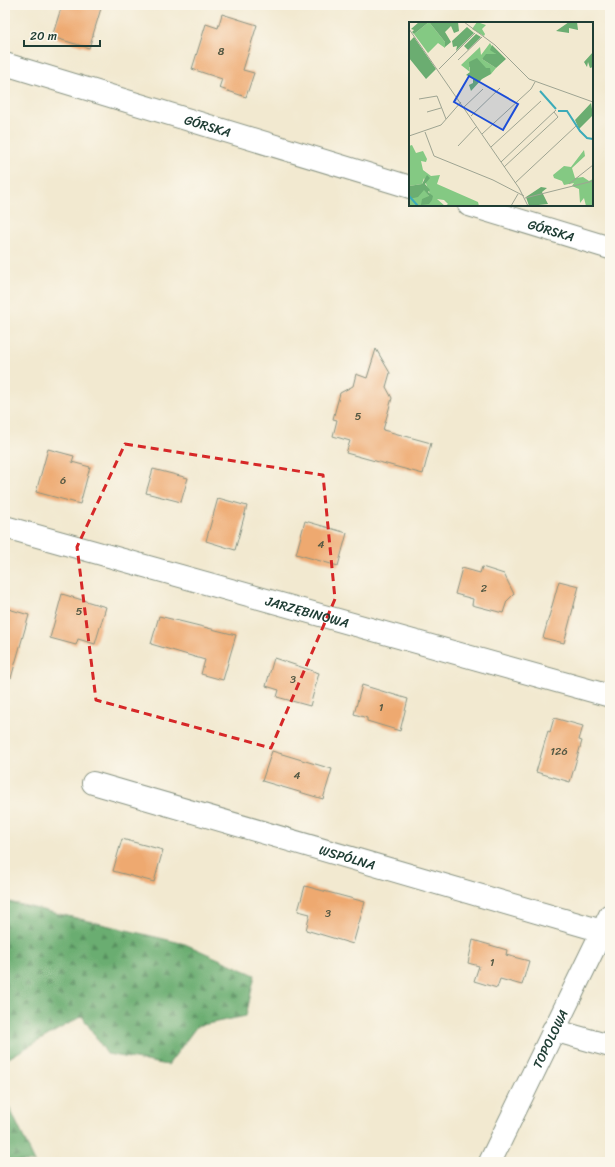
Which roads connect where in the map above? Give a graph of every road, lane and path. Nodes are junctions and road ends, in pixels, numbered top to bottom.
1 (5, 64) edge
2 (409, 187) edge
3 (472, 206) edge
4 (610, 248) edge
5 (5, 526) edge
6 (610, 696) edge
7 (93, 783) dead end
8 (606, 923) edge
9 (553, 1030) junction
10 (610, 1046) edge
11 (490, 1162) edge

1 - 2 street, GÓRSKA
3 - 4 street, GÓRSKA
5 - 6 street, JARZĘBINOWA
7 - 8 street, WSPÓLNA
8 - 9 street, TOPOLOWA
9 - 10 street
9 - 11 street, TOPOLOWA

